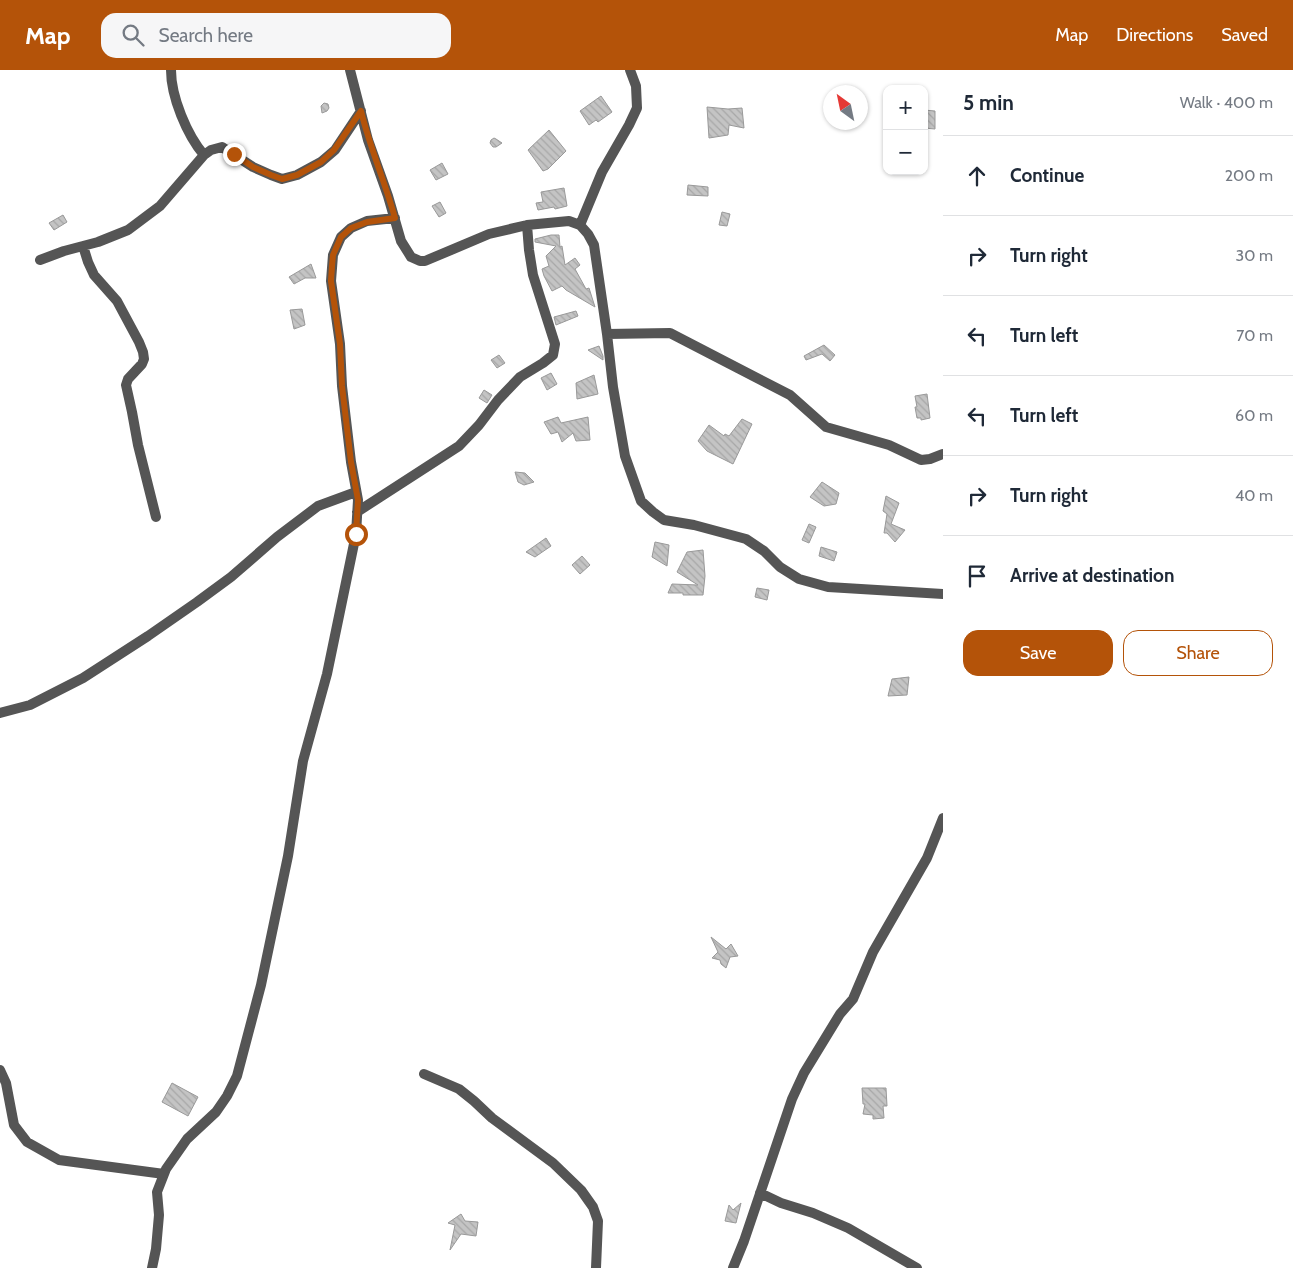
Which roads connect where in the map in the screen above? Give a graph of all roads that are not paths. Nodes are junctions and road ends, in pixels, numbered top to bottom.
1 (171, 70) edge
2 (350, 70) edge
3 (630, 70) edge
4 (361, 111) junction
5 (204, 155) junction
6 (395, 218) junction
7 (528, 225) junction
8 (580, 225) junction
9 (83, 246) junction
10 (40, 260) dead end
11 (607, 334) junction
12 (943, 454) edge
13 (356, 492) junction
14 (357, 512) junction
15 (156, 517) dead end
16 (943, 594) edge
17 (0, 713) edge
18 (943, 818) edge
19 (0, 1070) edge
20 (424, 1074) dead end
21 (164, 1174) junction
22 (760, 1193) junction
23 (152, 1268) edge
24 (596, 1268) edge
25 (733, 1268) edge
26 (917, 1268) edge

1 - 5 street
2 - 4 street
3 - 8 street
4 - 5 street
4 - 6 street
5 - 9 street
6 - 7 street
6 - 13 street
7 - 8 street
7 - 14 street
8 - 11 street
9 - 10 street
9 - 15 street
11 - 12 street
11 - 16 street
13 - 14 street
13 - 17 street
14 - 21 street
18 - 22 street
19 - 21 street
20 - 24 street
21 - 23 street
22 - 25 street
22 - 26 street

